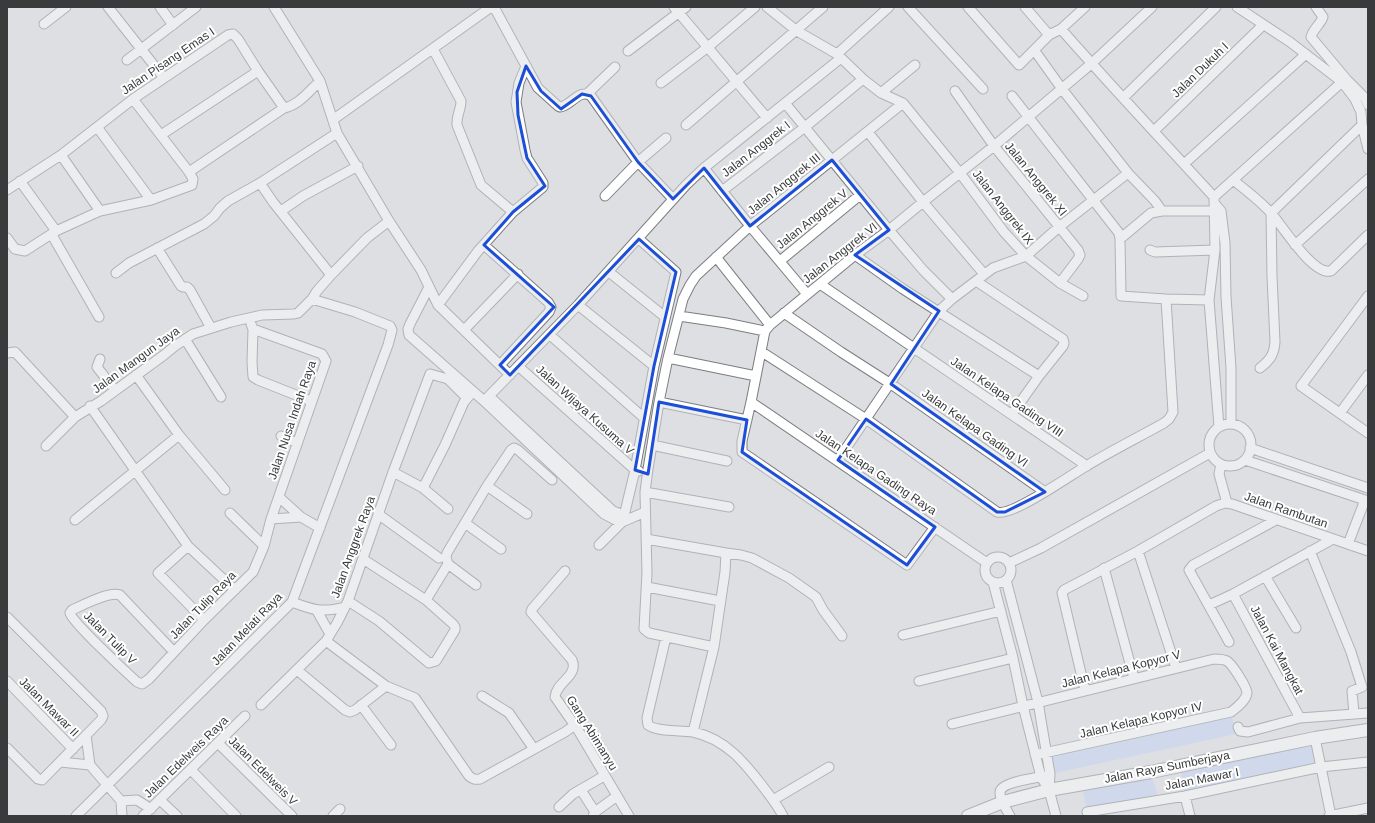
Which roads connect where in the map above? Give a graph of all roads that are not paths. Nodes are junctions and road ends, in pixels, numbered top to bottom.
1 (66, 7) edge
2 (108, 7) edge
3 (160, 7) edge
4 (196, 7) edge
5 (274, 7) edge
6 (491, 7) edge
7 (494, 7) edge
8 (755, 7) edge
9 (767, 7) edge
10 (823, 7) edge
11 (889, 7) edge
12 (908, 7) edge
13 (968, 7) edge
14 (1025, 7) edge
15 (1085, 7) edge
16 (1152, 7) edge
17 (1216, 7) edge
18 (1237, 7) edge
19 (679, 9) edge
20 (1319, 10) edge
21 (44, 24) dead end
22 (173, 25) junction
23 (1264, 25) junction
24 (1061, 30) junction
25 (797, 31) junction
26 (1049, 36) junction
27 (708, 47) junction
28 (433, 49) junction
29 (141, 50) junction
30 (628, 51) dead end
31 (1037, 54) dead end
32 (1306, 54) junction
33 (839, 56) junction
34 (127, 60) dead end
35 (1090, 64) junction
36 (916, 65) dead end
37 (526, 66) junction
38 (615, 68) dead end
39 (258, 71) junction
40 (164, 78) junction
41 (863, 79) junction
42 (320, 81) junction
43 (736, 81) junction
44 (1342, 82) junction
45 (661, 83) dead end
46 (983, 89) dead end
47 (1062, 89) junction
48 (955, 92) dead end
49 (881, 93) junction
50 (587, 94) junction
51 (1012, 96) dead end
52 (1123, 98) junction
53 (133, 99) junction
54 (785, 103) junction
55 (903, 103) junction
56 (1368, 105) edge
57 (284, 108) junction
58 (1028, 117) junction
59 (767, 118) junction
60 (334, 119) junction
61 (686, 125) dead end
62 (1362, 125) junction
63 (97, 127) junction
64 (805, 127) junction
65 (1154, 131) junction
66 (868, 132) junction
67 (337, 133) junction
68 (161, 135) junction
69 (666, 138) dead end
70 (994, 146) junction
71 (1368, 149) edge
72 (61, 155) junction
73 (832, 160) junction
74 (638, 162) junction
75 (1184, 164) junction
76 (358, 166) junction
77 (704, 168) junction
78 (189, 172) junction
79 (960, 173) junction
80 (1128, 173) junction
81 (1368, 179) edge
82 (1233, 180) junction
83 (20, 181) junction
84 (260, 183) junction
85 (7, 190) edge
86 (722, 191) junction
87 (860, 195) junction
88 (604, 196) dead end
89 (673, 198) junction
90 (151, 200) junction
91 (1093, 200) junction
92 (923, 202) junction
93 (1216, 206) junction
94 (100, 211) junction
95 (281, 211) junction
96 (513, 212) junction
97 (1162, 212) junction
98 (1271, 213) junction
99 (389, 222) junction
100 (750, 226) junction
101 (1059, 227) junction
102 (889, 230) junction
103 (54, 233) junction
104 (1368, 235) edge
105 (7, 238) edge
106 (639, 239) junction
107 (1120, 239) junction
108 (484, 245) junction
109 (1295, 245) junction
110 (157, 248) junction
111 (1150, 250) dead end
112 (1216, 250) junction
113 (855, 255) junction
114 (1026, 256) junction
115 (716, 257) junction
116 (780, 260) junction
117 (609, 272) junction
118 (116, 273) dead end
119 (518, 274) junction
120 (984, 274) junction
121 (331, 275) junction
122 (976, 281) junction
123 (1060, 283) junction
124 (820, 284) junction
125 (429, 287) junction
126 (807, 294) junction
127 (1083, 296) dead end
128 (1368, 296) edge
129 (312, 299) junction
130 (952, 299) junction
131 (1166, 299) junction
132 (1209, 300) junction
133 (438, 305) junction
134 (578, 305) junction
135 (939, 311) junction
136 (784, 313) junction
137 (679, 316) junction
138 (99, 317) dead end
139 (665, 317) junction
140 (249, 318) junction
141 (211, 328) junction
142 (768, 328) junction
143 (253, 329) junction
144 (464, 330) junction
145 (550, 335) junction
146 (185, 339) junction
147 (914, 348) junction
148 (762, 352) junction
149 (7, 353) edge
150 (668, 358) junction
151 (100, 359) dead end
152 (500, 364) junction
153 (518, 366) junction
154 (654, 366) junction
155 (1260, 368) dead end
156 (510, 374) junction
157 (136, 375) junction
158 (1368, 375) edge
159 (756, 376) junction
160 (1039, 376) junction
161 (891, 384) junction
162 (115, 390) junction
163 (470, 395) junction
164 (221, 397) dead end
165 (486, 398) junction
166 (311, 401) junction
167 (659, 402) junction
168 (751, 402) junction
169 (90, 406) junction
170 (1340, 413) junction
171 (1012, 414) junction
172 (75, 417) junction
173 (644, 418) junction
174 (866, 419) junction
175 (747, 420) junction
176 (1231, 424) junction
177 (1219, 426) junction
178 (1368, 432) edge
179 (179, 435) junction
180 (281, 436) dead end
181 (297, 443) junction
182 (652, 445) junction
183 (46, 446) dead end
184 (1250, 448) junction
185 (1210, 453) junction
186 (727, 460) dead end
187 (838, 460) junction
188 (1245, 460) junction
189 (1221, 464) junction
190 (1087, 466) junction
191 (136, 470) junction
192 (636, 470) junction
193 (393, 472) junction
194 (648, 474) junction
195 (552, 480) dead end
196 (487, 486) junction
197 (423, 488) junction
198 (1368, 488) edge
199 (225, 490) dead end
200 (645, 492) junction
201 (1045, 492) junction
202 (279, 497) junction
203 (1366, 500) edge
204 (1227, 503) junction
205 (730, 507) dead end
206 (448, 508) dead end
207 (646, 512) junction
208 (230, 513) dead end
209 (378, 514) junction
210 (527, 514) dead end
211 (301, 517) junction
212 (271, 519) junction
213 (75, 520) dead end
214 (1276, 520) junction
215 (465, 523) junction
216 (621, 523) junction
217 (935, 526) junction
218 (320, 528) junction
219 (646, 539) junction
220 (1333, 539) junction
221 (1348, 544) junction
222 (599, 545) dead end
223 (188, 546) junction
224 (264, 546) junction
225 (501, 549) dead end
226 (1138, 551) junction
227 (1310, 551) junction
228 (1368, 551) edge
229 (726, 553) junction
230 (439, 558) dead end
231 (363, 559) junction
232 (987, 563) junction
233 (1009, 563) junction
234 (448, 564) junction
235 (1104, 568) junction
236 (565, 571) dead end
237 (1265, 576) junction
238 (1006, 580) junction
239 (993, 582) junction
240 (476, 585) dead end
241 (647, 587) junction
242 (235, 590) junction
243 (1233, 594) junction
244 (426, 600) junction
245 (720, 601) junction
246 (292, 602) junction
247 (346, 604) junction
248 (1209, 605) junction
249 (317, 611) junction
250 (1001, 611) junction
251 (7, 617) edge
252 (204, 620) junction
253 (1296, 628) dead end
254 (903, 635) dead end
255 (842, 636) dead end
256 (666, 637) junction
257 (328, 638) junction
258 (1229, 642) dead end
259 (714, 647) junction
260 (174, 652) junction
261 (1013, 658) junction
262 (1176, 668) junction
263 (297, 670) junction
264 (1134, 678) junction
265 (7, 681) edge
266 (919, 681) dead end
267 (137, 682) joint
268 (386, 686) junction
269 (1085, 690) junction
270 (482, 696) dead end
271 (1246, 697) joint
272 (1038, 702) junction
273 (261, 705) dead end
274 (360, 705) junction
275 (1020, 707) junction
276 (1368, 713) edge
277 (1354, 714) junction
278 (245, 716) dead end
279 (1300, 718) junction
280 (952, 724) dead end
281 (574, 725) junction
282 (1238, 727) dead end
283 (1368, 730) edge
284 (693, 732) junction
285 (86, 735) junction
286 (1315, 738) junction
287 (218, 743) junction
288 (391, 745) dead end
289 (7, 748) edge
290 (73, 749) junction
291 (534, 749) junction
292 (1047, 754) junction
293 (1035, 755) junction
294 (60, 762) junction
295 (1368, 762) edge
296 (90, 765) junction
297 (829, 767) dead end
298 (1320, 767) junction
299 (190, 770) junction
300 (1050, 774) junction
301 (604, 776) junction
302 (1041, 777) junction
303 (108, 785) junction
304 (581, 790) junction
305 (1050, 790) junction
306 (617, 796) junction
307 (1186, 796) junction
308 (160, 800) junction
309 (773, 800) junction
310 (121, 801) junction
311 (1003, 802) junction
312 (559, 807) dead end
313 (151, 808) junction
314 (1368, 808) edge
315 (1087, 812) dead end
316 (594, 814) edge
317 (976, 815) edge
318 (76, 816) edge
319 (122, 816) edge
320 (143, 816) edge
321 (177, 816) edge
322 (236, 816) edge
323 (292, 816) edge
324 (629, 816) edge
325 (784, 816) edge
326 (1010, 816) edge
327 (1056, 816) edge
328 (1190, 816) edge
329 (1330, 816) edge

1 - 21 street
2 - 29 street
3 - 22 street
4 - 22 street
5 - 42 street
6 - 28 street
7 - 37 street
8 - 27 street
9 - 25 street
10 - 25 street
11 - 33 street
12 - 46 street
13 - 26 street
14 - 26 street
15 - 24 street
16 - 35 street, Jalan Anggrek VI
17 - 52 street
18 - 23 street
19 - 27 street
19 - 30 street
20 - 56 street
22 - 29 street
23 - 32 street
23 - 65 street, Jalan Dukuh I
24 - 26 street
24 - 35 street
25 - 33 street
25 - 43 street
27 - 43 street
27 - 45 street
28 - 60 street
28 - 96 street
29 - 34 street
29 - 40 street
31 - 47 street
32 - 44 street
32 - 75 street
33 - 41 street
33 - 54 street
35 - 47 street, Jalan Anggrek VI
35 - 52 street
36 - 49 street
37 - 50 street
37 - 96 street
38 - 50 street
39 - 40 street, Jalan Pisang Emas I
39 - 57 street, Jalan Pisang Emas I
39 - 68 street
40 - 53 street, Jalan Pisang Emas I
41 - 49 street
41 - 64 street, Jalan Anggrek I
42 - 57 street
42 - 60 street
43 - 59 street
43 - 61 street
44 - 62 street
44 - 82 street
47 - 58 street, Jalan Anggrek VI
47 - 80 street
48 - 70 street, Jalan Anggrek XI
49 - 55 street
50 - 74 street
51 - 58 street
52 - 65 street
53 - 63 street, Jalan Pisang Emas I
53 - 68 street
54 - 59 street
54 - 64 street
55 - 66 street, Jalan Anggrek III
55 - 79 street, Jalan Anggrek IX
57 - 78 street
58 - 70 street, Jalan Anggrek VI
58 - 91 street
59 - 77 street
60 - 67 street
62 - 71 street
62 - 98 street
63 - 72 street, Jalan Pisang Emas I
63 - 90 street
64 - 73 street
64 - 86 street, Jalan Anggrek I
65 - 75 street
66 - 73 street, Jalan Anggrek III
66 - 92 street
67 - 76 street
67 - 84 street
68 - 78 street
69 - 74 street
70 - 79 street, Jalan Anggrek VI
70 - 101 street, Jalan Anggrek XI
72 - 83 street, Jalan Pisang Emas I
72 - 94 street
73 - 87 street
73 - 100 street, Jalan Anggrek III
74 - 88 street
74 - 89 street
75 - 93 street
76 - 95 street
76 - 99 street
77 - 86 street
77 - 89 street
78 - 90 street
79 - 92 street, Jalan Anggrek VI
79 - 114 street, Jalan Anggrek IX
80 - 91 street
80 - 97 street
81 - 109 street
82 - 93 street
82 - 98 street
83 - 85 street, Jalan Pisang Emas I
83 - 103 street
84 - 95 street
84 - 110 street
86 - 100 street
87 - 102 street
87 - 116 street, Jalan Anggrek V
89 - 106 street
90 - 94 street
91 - 101 street
91 - 107 street
92 - 102 street, Jalan Anggrek VI
92 - 120 street
93 - 97 street
93 - 112 street
93 - 176 street
94 - 103 street
95 - 121 street
96 - 108 street
97 - 107 street
98 - 109 street
98 - 155 street
99 - 121 street, Jalan Mangun Jaya
99 - 125 street
100 - 115 street, Jalan Anggrek III
100 - 116 street
101 - 114 street
101 - 123 street, Jalan Anggrek XI
102 - 113 street, Jalan Anggrek VI
102 - 130 street
103 - 105 street
103 - 138 street
104 - 109 street
106 - 117 street
106 - 139 street
107 - 131 street
108 - 119 street
108 - 133 street
110 - 118 street
110 - 141 street
111 - 112 street
112 - 132 street
113 - 124 street, Jalan Anggrek VI
113 - 135 street
114 - 120 street
114 - 123 street, Jalan Anggrek IX
115 - 137 street, Jalan Anggrek III
115 - 142 street
116 - 126 street
117 - 134 street
117 - 139 street
119 - 144 street
119 - 152 street
120 - 122 street
121 - 129 street, Jalan Mangun Jaya
122 - 130 street
122 - 160 street
123 - 127 street, Jalan Anggrek IX
124 - 126 street, Jalan Anggrek VI
124 - 147 street, Jalan Kelapa Gading VIII
125 - 133 street
125 - 163 street
126 - 136 street, Jalan Anggrek VI
128 - 170 street
129 - 140 street, Jalan Mangun Jaya
129 - 218 street, Jalan Melati Raya
130 - 135 street
131 - 132 street
131 - 190 street
132 - 177 street
133 - 144 street
134 - 145 street
134 - 154 street
135 - 147 street
135 - 160 street
136 - 142 street, Jalan Anggrek VI
136 - 161 street, Jalan Kelapa Gading VI
137 - 142 street
137 - 150 street, Jalan Anggrek III
139 - 154 street
140 - 141 street, Jalan Mangun Jaya
140 - 143 street
141 - 146 street, Jalan Mangun Jaya
142 - 148 street
143 - 166 street
143 - 166 street, Jalan Nusa Indah Raya
144 - 152 street
145 - 153 street
145 - 173 street
146 - 157 street, Jalan Mangun Jaya
146 - 164 street
147 - 161 street
147 - 171 street, Jalan Kelapa Gading VIII
148 - 159 street
148 - 174 street
149 - 172 street
150 - 159 street
150 - 167 street, Jalan Anggrek III
151 - 162 street
152 - 156 street
153 - 156 street
153 - 192 street, Jalan Wijaya Kusuma V
154 - 173 street
156 - 165 street
157 - 162 street, Jalan Mangun Jaya
157 - 179 street
158 - 170 street
159 - 168 street
160 - 171 street
161 - 174 street
161 - 201 street, Jalan Kelapa Gading VI
162 - 169 street, Jalan Mangun Jaya
163 - 165 street
163 - 193 street, Jalan Anggrek Raya
163 - 197 street
165 - 192 street
165 - 216 street
166 - 181 street, Jalan Nusa Indah Raya
167 - 175 street
167 - 182 street, Jalan Anggrek III
168 - 175 street
168 - 187 street, Jalan Kelapa Gading Raya
169 - 172 street, Jalan Mangun Jaya
169 - 191 street
170 - 178 street
171 - 190 street, Jalan Kelapa Gading VIII
172 - 183 street, Jalan Mangun Jaya
173 - 192 street
174 - 187 street
174 - 201 street
175 - 217 street
176 - 177 street
176 - 184 street
177 - 185 street
179 - 191 street
179 - 199 street
180 - 181 street
181 - 202 street, Jalan Nusa Indah Raya
182 - 186 street
182 - 194 street, Jalan Anggrek III
184 - 188 street
184 - 198 street
185 - 189 street
185 - 233 street
187 - 217 street, Jalan Kelapa Gading Raya
188 - 189 street
188 - 203 street
189 - 204 street
190 - 201 street
191 - 213 street
191 - 223 street
192 - 194 street
193 - 197 street
193 - 209 street, Jalan Anggrek Raya
194 - 200 street, Jalan Anggrek III
195 - 196 street
196 - 210 street
196 - 215 street
197 - 206 street
200 - 205 street
200 - 207 street, Jalan Anggrek III
202 - 211 street
202 - 212 street, Jalan Nusa Indah Raya
203 - 221 street
204 - 214 street, Jalan Rambutan
204 - 226 street, Jalan Rambutan
207 - 216 street
207 - 219 street, Jalan Anggrek III
208 - 224 street
209 - 230 street
209 - 231 street, Jalan Anggrek Raya
211 - 212 street
211 - 218 street
212 - 224 street, Jalan Tulip Raya
214 - 220 street, Jalan Rambutan
214 - 248 street
215 - 225 street
215 - 234 street
216 - 222 street
217 - 232 street, Jalan Kelapa Gading Raya
218 - 246 street, Jalan Melati Raya
219 - 229 street
219 - 241 street, Jalan Anggrek III
220 - 221 street, Jalan Rambutan
220 - 227 street
221 - 228 street, Jalan Rambutan
223 - 242 street
223 - 252 street
224 - 242 street, Jalan Tulip Raya
226 - 235 street, Jalan Rambutan
226 - 262 street
227 - 237 street
227 - 277 street
229 - 245 street
229 - 255 street
231 - 244 street
231 - 247 street, Jalan Anggrek Raya
232 - 233 street
232 - 239 street
233 - 238 street
234 - 240 street
234 - 244 street
235 - 264 street
235 - 269 street, Jalan Rambutan
236 - 281 street, Gang Abimanyu
237 - 243 street
237 - 253 street
238 - 239 street
238 - 272 street
239 - 250 street
241 - 245 street
241 - 256 street, Jalan Anggrek III
242 - 252 street, Jalan Tulip Raya
243 - 248 street
243 - 279 street, Jalan Kai Mangkat
244 - 247 street
245 - 259 street
246 - 249 street
246 - 303 street, Jalan Melati Raya
247 - 249 street
247 - 257 street, Jalan Anggrek Raya
248 - 258 street
249 - 257 street
250 - 254 street
250 - 261 street
251 - 285 street
252 - 260 street, Jalan Tulip Raya
256 - 259 street
256 - 284 street
257 - 263 street, Jalan Anggrek Raya
257 - 268 street
259 - 284 street
260 - 267 street, Jalan Tulip Raya
260 - 267 street, Jalan Tulip V
261 - 266 street
261 - 275 street
262 - 264 street, Jalan Kelapa Kopyor V
262 - 271 street, Jalan Kelapa Kopyor V
263 - 273 street, Jalan Anggrek Raya
263 - 274 street
264 - 269 street, Jalan Kelapa Kopyor V
265 - 290 street, Jalan Mawar II
268 - 274 street
268 - 291 street
269 - 272 street, Jalan Kelapa Kopyor V
270 - 291 street
271 - 292 street, Jalan Kelapa Kopyor IV
272 - 275 street, Jalan Kelapa Kopyor V
272 - 292 street
274 - 288 street
275 - 280 street, Jalan Kelapa Kopyor V
275 - 293 street
276 - 277 street
277 - 279 street
278 - 287 street, Jalan Edelweis Raya
279 - 282 street
281 - 291 street
281 - 301 street, Gang Abimanyu
283 - 286 street, Jalan Raya Sumberjaya
284 - 309 street
285 - 290 street
285 - 296 street
286 - 298 street
286 - 305 street, Jalan Raya Sumberjaya
287 - 299 street, Jalan Edelweis Raya
287 - 323 street, Jalan Edelweis V
289 - 294 street
290 - 294 street
292 - 293 street, Jalan Kelapa Kopyor IV
292 - 300 street
293 - 302 street
294 - 296 street
295 - 298 street, Jalan Mawar I
296 - 303 street
297 - 309 street
298 - 307 street, Jalan Mawar I
298 - 329 street
299 - 308 street, Jalan Edelweis Raya
299 - 322 street
300 - 302 street
300 - 305 street
301 - 304 street
301 - 306 street, Gang Abimanyu
302 - 305 street
302 - 311 street
303 - 310 street
303 - 318 street, Jalan Melati Raya
304 - 312 street
304 - 316 street
305 - 311 street, Jalan Raya Sumberjaya
305 - 327 street
306 - 316 street
306 - 324 street, Gang Abimanyu
307 - 315 street, Jalan Mawar I
307 - 328 street
308 - 313 street, Jalan Edelweis Raya
308 - 321 street
309 - 325 street
310 - 313 street
310 - 319 street
311 - 317 street, Jalan Raya Sumberjaya
311 - 326 street
313 - 320 street, Jalan Edelweis Raya
314 - 329 street

